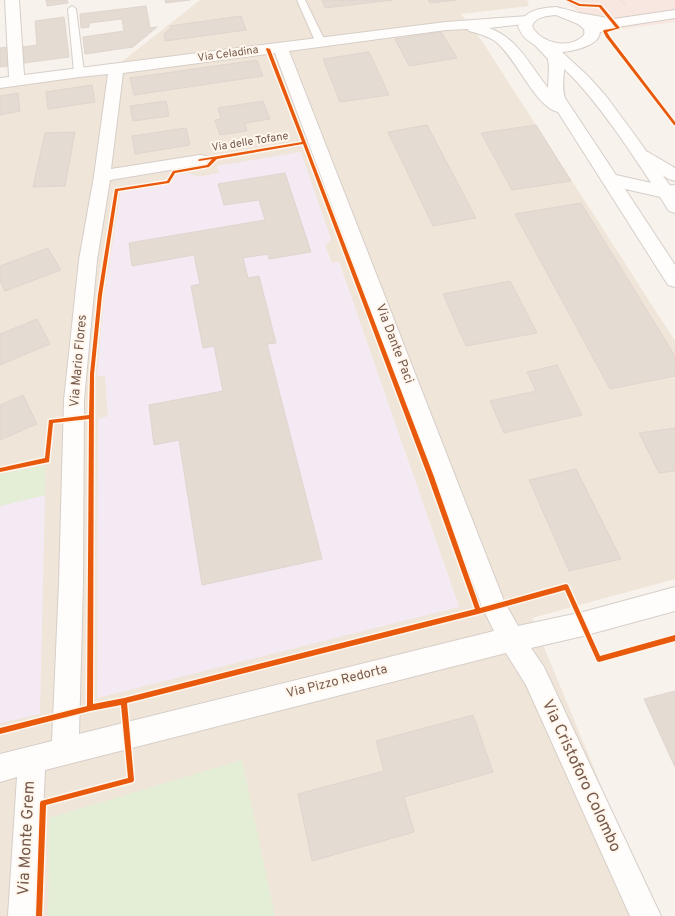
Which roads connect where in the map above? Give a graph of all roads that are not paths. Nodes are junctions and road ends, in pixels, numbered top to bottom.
1 (12, 0) edge
2 (301, 0) edge
3 (535, 0) edge
4 (553, 0) edge
5 (72, 9) dead end
6 (564, 12) junction
7 (675, 14) edge
8 (579, 17) junction
9 (531, 18) junction
10 (614, 23) junction
11 (469, 25) junction
12 (589, 36) junction
13 (320, 41) junction
14 (538, 41) junction
15 (280, 47) junction
16 (116, 69) junction
17 (79, 72) junction
18 (17, 81) junction
19 (0, 83) edge
20 (600, 97) junction
21 (567, 113) junction
22 (642, 156) junction
23 (200, 160) dead end
24 (675, 175) edge
25 (102, 176) junction
26 (611, 180) junction
27 (670, 191) edge
28 (675, 208) edge
29 (675, 280) edge
30 (675, 599) edge
31 (511, 639) junction
32 (66, 751) junction
33 (32, 760) junction
34 (0, 768) edge
35 (23, 916) edge
36 (646, 916) edge

1 - 18 street
2 - 13 lane
3 - 9 street
4 - 6 street
5 - 17 lane
6 - 8 street
6 - 9 street, Via Celadina
7 - 10 street
8 - 10 street
8 - 12 street
9 - 11 street, Via Celadina
9 - 14 street
10 - 12 street
11 - 13 street, Via Celadina
11 - 14 street
11 - 21 street
12 - 14 street
12 - 20 street
13 - 15 street, Via Celadina
14 - 20 street
14 - 21 street
15 - 16 street, Via Celadina
15 - 31 street, Via Dante Paci
16 - 17 street, Via Celadina
16 - 25 street, Via Mario Flores
17 - 18 street, Via Celadina
18 - 19 street, Via Celadina
20 - 22 street
21 - 26 street
22 - 24 street
22 - 27 street
23 - 25 street, Via delle Tofane
25 - 32 street, Via Mario Flores
26 - 27 street
26 - 29 street
27 - 28 street
30 - 31 street, Via Pizzo Redorta
31 - 32 street, Via Pizzo Redorta
31 - 36 street, Via Cristoforo Colombo
32 - 33 street, Via Pizzo Redorta
33 - 34 street, Via Pizzo Redorta
33 - 35 street, Via Monte Grem

